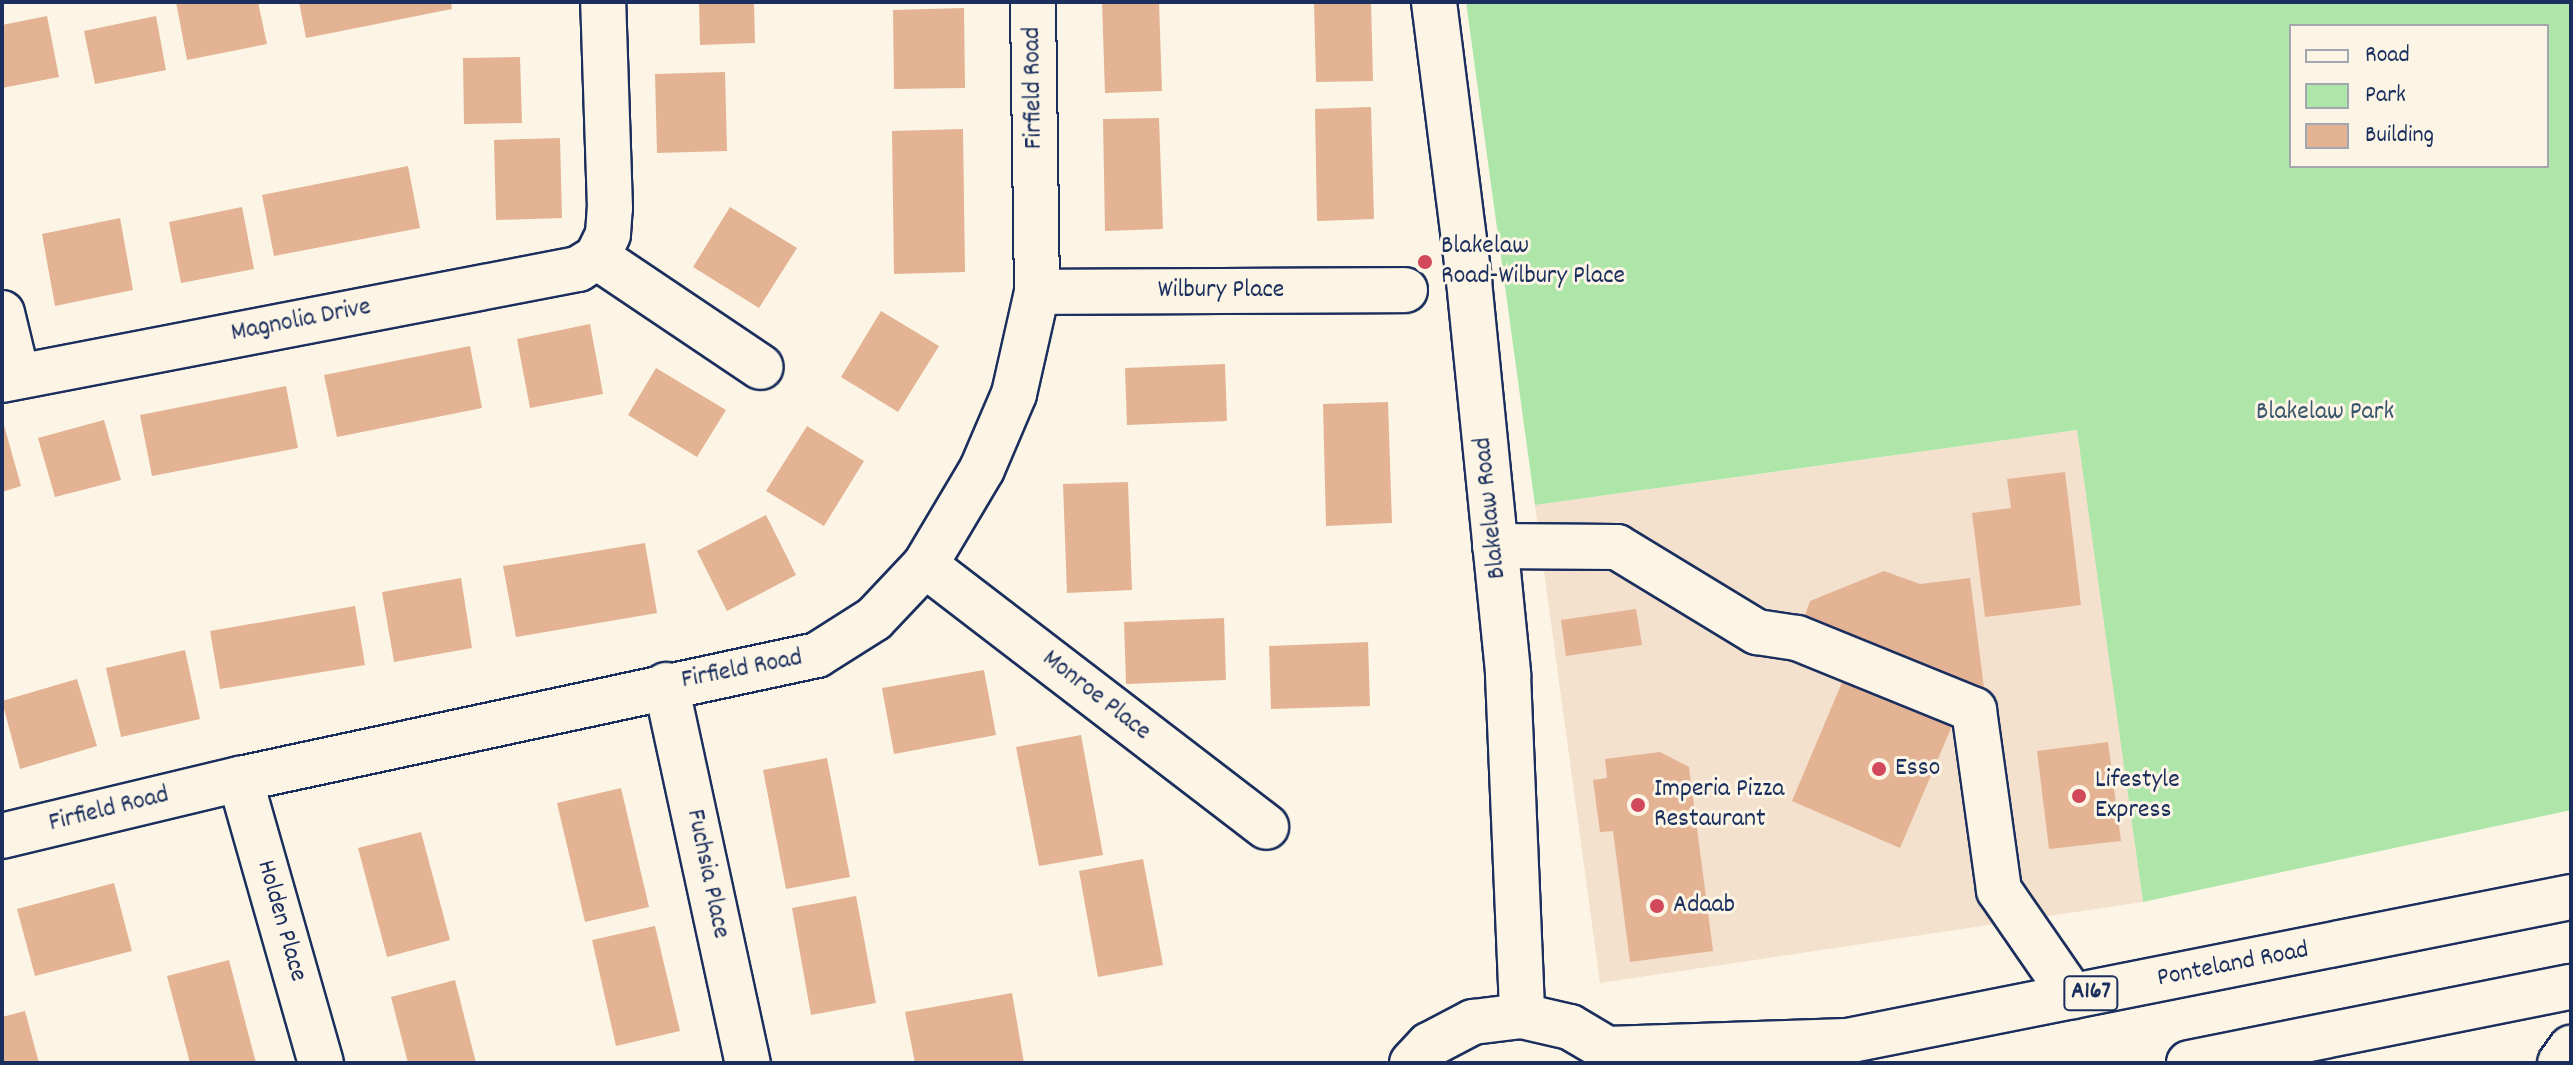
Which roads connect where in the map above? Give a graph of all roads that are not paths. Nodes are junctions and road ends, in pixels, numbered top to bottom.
1 (603, 2) edge
2 (1033, 2) edge
3 (1434, 2) edge
4 (597, 257) junction
5 (1405, 290) dead end
6 (1037, 292) junction
7 (2, 313) edge
8 (761, 367) dead end
9 (10, 378) edge
10 (1495, 546) junction
11 (925, 565) junction
12 (666, 685) junction
13 (240, 779) junction
14 (1266, 827) dead end
15 (2, 836) edge
16 (2571, 897) edge
17 (2571, 987) edge
18 (2072, 996) junction
19 (1522, 1016) junction
20 (2571, 1048) edge
21 (1613, 1056) edge
22 (321, 1063) edge
23 (748, 1063) edge
24 (1412, 1063) edge
25 (2189, 1063) edge
26 (2560, 1063) edge

1 - 4 main road
2 - 6 main road, Firfield Road
3 - 10 main road, Blakelaw Road
4 - 8 main road
4 - 9 main road, Magnolia Drive
5 - 6 main road, Wilbury Place
6 - 11 main road, Firfield Road
7 - 9 main road
10 - 18 main road
10 - 19 main road, Blakelaw Road
11 - 12 main road, Firfield Road
11 - 14 main road, Monroe Place
12 - 13 main road, Firfield Road
12 - 23 main road, Fuchsia Place
13 - 15 main road, Firfield Road
13 - 22 main road, Holden Place
16 - 18 main road, Ponteland Road / A167
17 - 25 main road
18 - 21 main road, Ponteland Road / A167
19 - 21 main road, Ponteland Road / A167
19 - 24 main road, Ponteland Road / A167
20 - 26 main road

